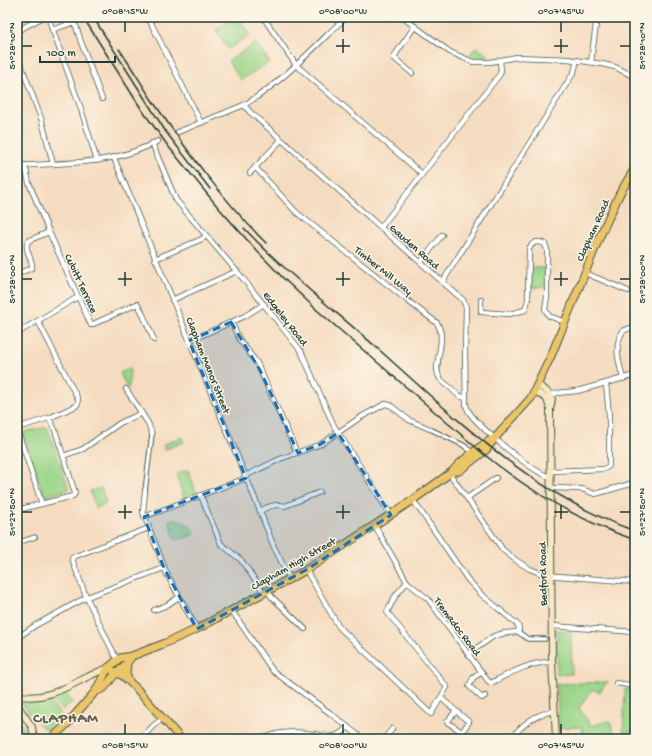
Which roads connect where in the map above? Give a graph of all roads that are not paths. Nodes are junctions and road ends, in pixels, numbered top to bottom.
1 (43, 17) edge
2 (48, 17) edge
3 (148, 17) edge
4 (263, 17) edge
5 (346, 17) edge
6 (402, 17) edge
7 (597, 17) edge
8 (415, 26) junction
9 (52, 30) junction
10 (17, 31) edge
11 (17, 54) edge
12 (577, 60) junction
13 (500, 61) junction
14 (591, 62) junction
15 (296, 65) junction
16 (412, 73) dead end
17 (635, 77) edge
18 (102, 99) dead end
19 (244, 105) junction
20 (17, 122) edge
21 (201, 123) junction
22 (17, 127) edge
23 (178, 132) dead end
24 (158, 140) dead end
25 (281, 140) junction
26 (152, 143) junction
27 (17, 152) edge
28 (114, 158) junction
29 (97, 161) junction
30 (52, 164) junction
31 (25, 165) junction
32 (18, 166) edge
33 (255, 167) junction
34 (635, 168) edge
35 (250, 173) dead end
36 (422, 174) junction
37 (381, 228) junction
38 (49, 232) junction
39 (442, 234) dead end
40 (206, 236) junction
41 (155, 259) junction
42 (421, 262) junction
43 (237, 271) junction
44 (585, 273) junction
45 (17, 274) edge
46 (443, 281) junction
47 (628, 291) dead end
48 (78, 297) junction
49 (172, 300) junction
50 (481, 300) dead end
51 (264, 304) junction
52 (38, 321) junction
53 (231, 322) junction
54 (565, 322) junction
55 (635, 326) edge
56 (17, 333) edge
57 (154, 340) dead end
58 (189, 341) junction
59 (635, 375) edge
60 (623, 379) junction
61 (606, 384) junction
62 (536, 388) junction
63 (126, 389) dead end
64 (551, 395) junction
65 (466, 398) junction
66 (550, 408) junction
67 (142, 413) junction
68 (49, 418) junction
69 (17, 429) edge
70 (430, 429) joint
71 (338, 433) junction
72 (152, 434) joint
73 (494, 438) junction
74 (297, 453) junction
75 (473, 453) junction
76 (63, 456) junction
77 (452, 472) junction
78 (551, 474) junction
79 (245, 477) junction
80 (496, 478) dead end
81 (635, 485) edge
82 (552, 488) junction
83 (145, 491) joint
84 (320, 492) dead end
85 (201, 496) junction
86 (467, 498) junction
87 (414, 500) junction
88 (42, 504) junction
89 (17, 510) edge
90 (260, 511) junction
91 (391, 515) junction
92 (144, 517) junction
93 (375, 526) junction
94 (149, 528) junction
95 (35, 537) dead end
96 (17, 543) edge
97 (164, 568) junction
98 (306, 570) junction
99 (552, 575) junction
100 (290, 578) junction
101 (407, 582) junction
102 (635, 582) edge
103 (266, 592) junction
104 (87, 597) junction
105 (179, 598) junction
106 (154, 610) dead end
107 (232, 611) junction
108 (552, 626) junction
109 (197, 629) junction
110 (305, 629) dead end
111 (518, 632) junction
112 (635, 632) edge
113 (17, 638) edge
114 (545, 639) dead end
115 (468, 654) junction
116 (132, 656) junction
117 (117, 660) junction
118 (552, 662) junction
119 (127, 663) junction
120 (108, 668) junction
121 (482, 672) junction
122 (116, 673) junction
123 (128, 680) junction
124 (616, 684) dead end
125 (635, 686) edge
126 (96, 692) junction
127 (17, 695) edge
128 (485, 696) dead end
129 (441, 698) junction
130 (17, 705) edge
131 (456, 711) junction
132 (554, 711) junction
133 (162, 719) junction
134 (348, 727) junction
135 (392, 729) dead end
136 (58, 736) edge
137 (329, 737) edge
138 (635, 737) edge
139 (34, 739) edge
140 (51, 739) edge
141 (141, 739) edge
142 (181, 739) edge
143 (262, 739) edge
144 (363, 739) edge
145 (384, 739) edge
146 (511, 739) edge
147 (556, 739) edge
148 (622, 739) edge

1 - 10 street
2 - 9 street
3 - 21 street
4 - 15 street
5 - 15 street
6 - 8 street
7 - 14 street
8 - 13 street
8 - 16 street
9 - 18 street
9 - 29 street
11 - 30 street
12 - 13 street
12 - 14 street
12 - 46 street
13 - 36 street
14 - 17 street
15 - 19 street
15 - 36 street
19 - 21 street
19 - 25 street, Gauden Road
20 - 22 street
21 - 23 street
24 - 26 street
25 - 33 street
25 - 37 street, Gauden Road
26 - 28 street
26 - 40 street, Edgeley Road
27 - 32 street
28 - 29 street
28 - 41 street, Clapham Manor Street
29 - 30 street
30 - 31 street
31 - 32 street
31 - 38 street, Cubitt Terrace
33 - 35 street
33 - 65 street, Timber Mill Way
34 - 44 main road, Clapham Road
36 - 37 street
37 - 42 street, Gauden Road
38 - 45 street
38 - 48 street, Cubitt Terrace
39 - 42 street
40 - 41 street
40 - 43 street, Edgeley Road
41 - 49 street, Clapham Manor Street
42 - 46 street, Gauden Road
43 - 49 street
43 - 51 street, Edgeley Road
44 - 47 street
44 - 54 main road, Clapham Road
46 - 65 street, Gauden Road
48 - 52 street
48 - 57 street, Cubitt Terrace
49 - 58 street, Clapham Manor Street
50 - 54 street
51 - 53 street
51 - 71 street, Edgeley Road
52 - 56 street
52 - 68 street
53 - 58 street
53 - 74 street
54 - 62 main road, Clapham Road
55 - 60 street
58 - 79 street, Clapham Manor Street
59 - 60 street
60 - 61 street
61 - 64 street
61 - 78 street
62 - 64 main road
62 - 66 main road
62 - 73 main road, Clapham High Street
63 - 67 street
64 - 66 main road, Bedford Road
65 - 73 street, Gauden Road
66 - 78 main road, Bedford Road
67 - 72 street
67 - 76 street
68 - 69 street
68 - 76 street
69 - 88 street
70 - 71 street
70 - 75 street
71 - 74 street
71 - 91 street, Edgeley Road
72 - 83 street
73 - 75 main road, Clapham High Street
73 - 77 main road, Clapham High Street
73 - 78 street, Gauden Road
74 - 79 street
75 - 77 main road, Clapham High Street
76 - 88 street
77 - 86 street
77 - 87 main road, Clapham High Street
78 - 82 main road, Bedford Road
79 - 85 street
79 - 90 street, Clapham Manor Street
80 - 86 street
81 - 82 street
82 - 99 main road, Bedford Road
83 - 92 street
84 - 90 street
85 - 92 street
85 - 103 street
86 - 99 street
87 - 91 main road, Clapham High Street
87 - 111 street
88 - 89 street
90 - 100 street, Clapham Manor Street
91 - 93 main road, Clapham High Street
92 - 94 street
93 - 98 main road, Clapham High Street
93 - 101 street, Tremadoc Road
94 - 97 street
94 - 104 street
95 - 96 street
97 - 104 street
97 - 105 street
98 - 100 main road, Clapham High Street
98 - 129 street
99 - 102 street
99 - 108 main road, Bedford Road
100 - 103 main road, Clapham High Street
101 - 115 street, Tremadoc Road
101 - 129 street
103 - 107 main road, Clapham High Street
103 - 110 street
104 - 113 street
104 - 117 street
105 - 106 street
105 - 109 street
107 - 109 main road, Clapham High Street
107 - 134 street
108 - 112 street
108 - 118 main road, Bedford Road
109 - 116 main road, Clapham High Street
111 - 114 street
111 - 115 street
115 - 121 street, Tremadoc Road
116 - 117 main road, Clapham High Street
116 - 119 main road
117 - 120 main road, Clapham High Street
118 - 121 street, Tremadoc Road
118 - 132 main road, Bedford Road
119 - 122 main road
119 - 123 main road
120 - 122 main road
120 - 126 main road
120 - 127 main road
121 - 128 street
122 - 123 main road
122 - 126 main road
123 - 133 main road
124 - 125 street
126 - 136 main road
129 - 131 street
130 - 139 main road
131 - 131 street
132 - 146 street
132 - 147 main road, Bedford Road
133 - 141 street
133 - 142 main road
134 - 137 street
134 - 144 street
135 - 145 street
136 - 140 main road
137 - 143 street
138 - 148 street

